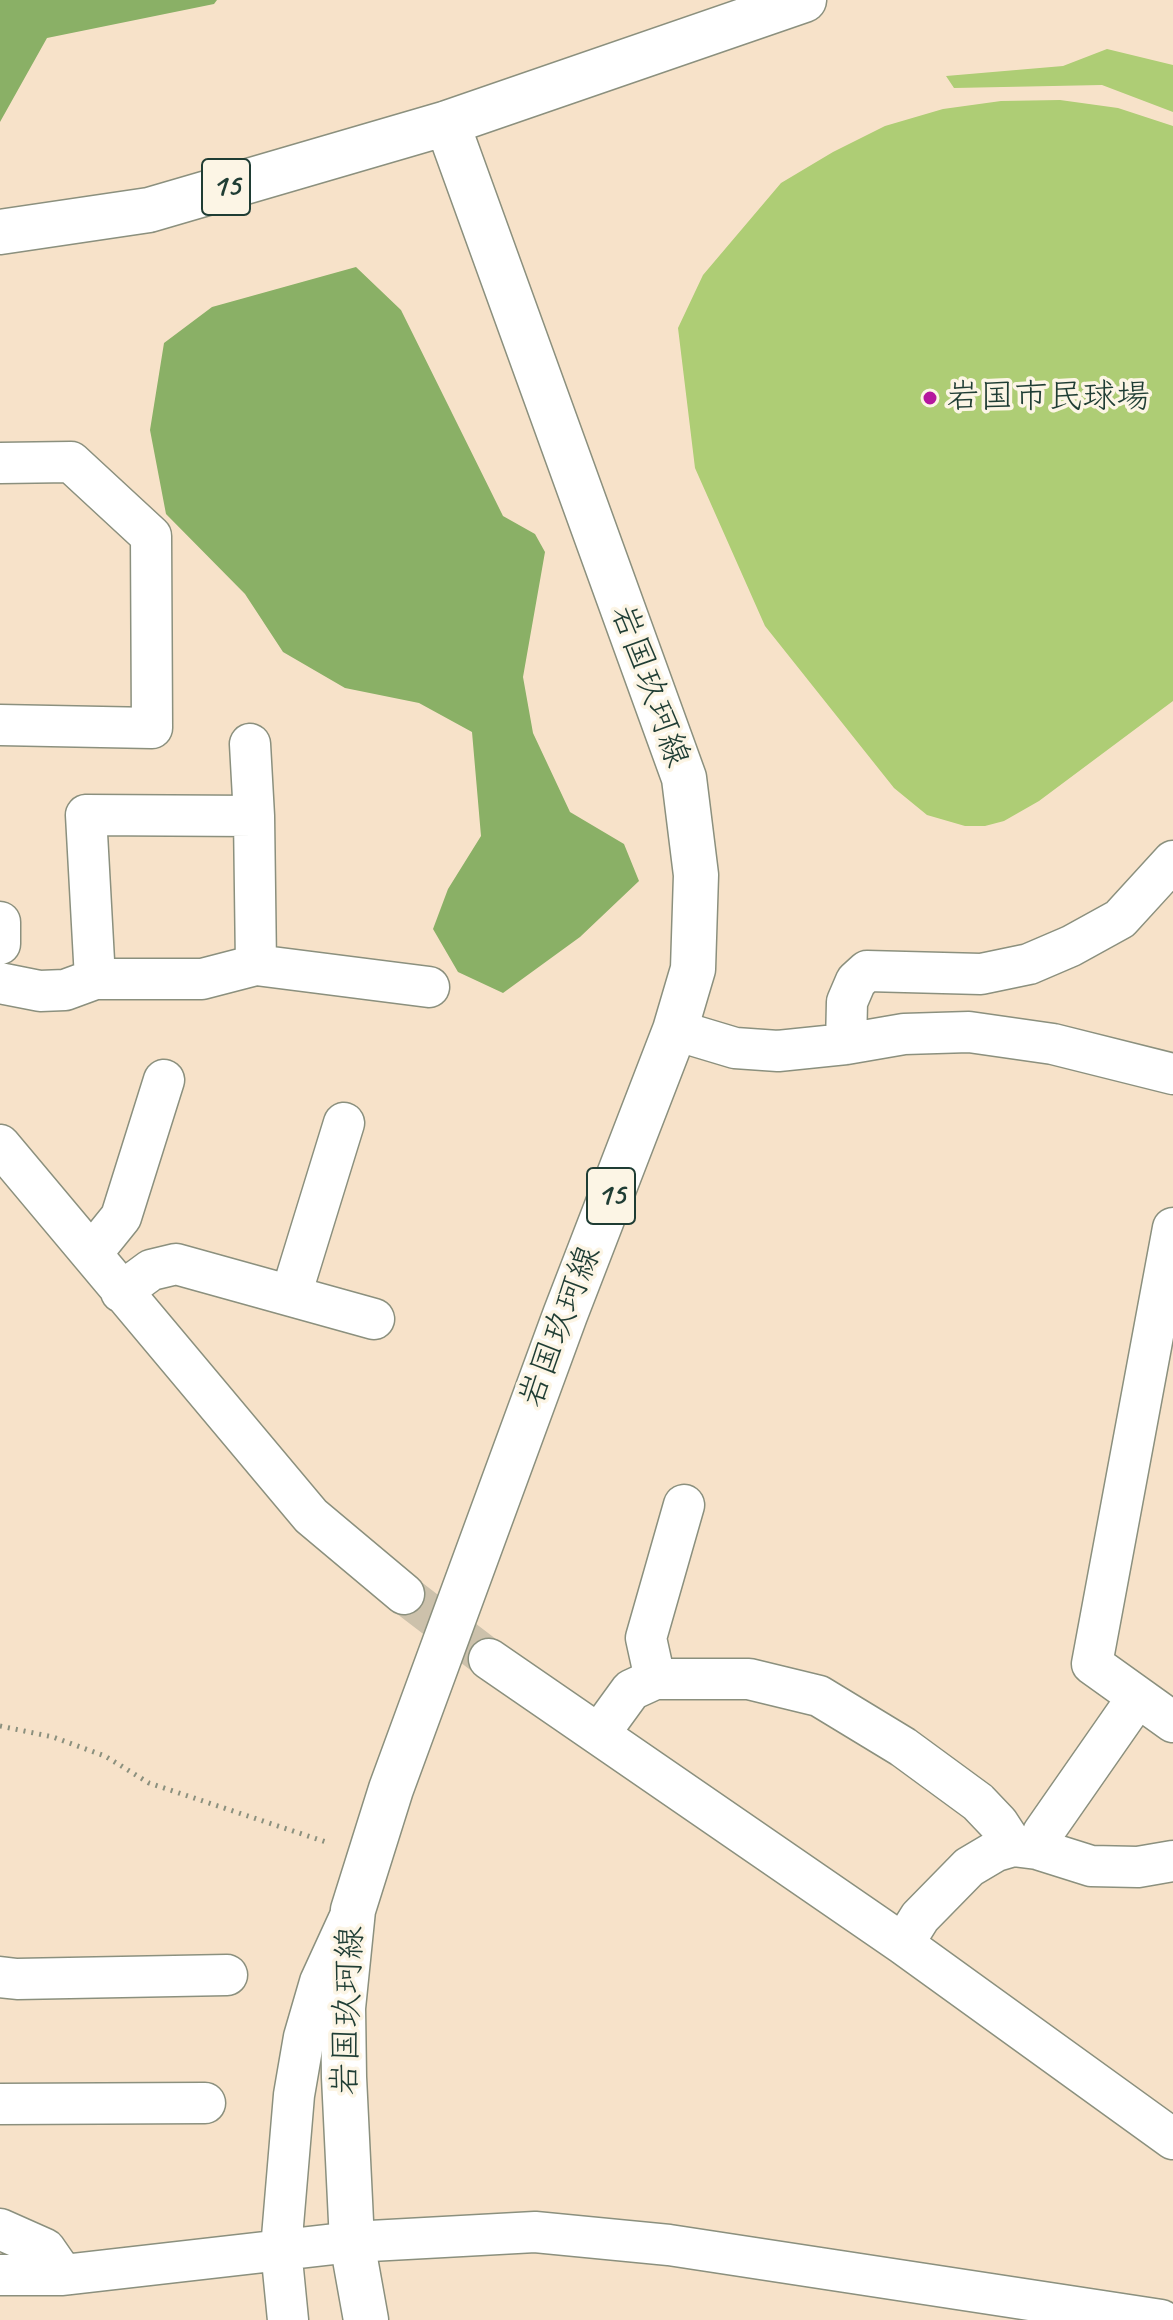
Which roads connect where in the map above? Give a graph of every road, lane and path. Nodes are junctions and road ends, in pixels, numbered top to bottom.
1 (804, 0) edge
2 (447, 123) junction
3 (0, 232) edge
4 (0, 463) edge
5 (0, 725) edge
6 (250, 744) dead end
7 (254, 816) junction
8 (1173, 861) edge
9 (1158, 902) edge
10 (0, 922) edge
11 (0, 944) edge
12 (256, 965) junction
13 (95, 979) junction
14 (0, 983) edge
15 (429, 987) dead end
16 (675, 1030) junction
17 (846, 1044) junction
18 (1173, 1074) edge
19 (164, 1080) dead end
20 (344, 1123) dead end
21 (0, 1145) edge
22 (1173, 1228) edge
23 (92, 1253) junction
24 (121, 1292) junction
25 (291, 1295) junction
26 (374, 1319) dead end
27 (684, 1505) dead end
28 (404, 1594) tunnel mouth
29 (489, 1659) tunnel mouth
30 (655, 1679) junction
31 (1137, 1698) junction
32 (1173, 1722) edge
33 (0, 1726) edge
34 (599, 1734) junction
35 (329, 1843) dead end
36 (1025, 1848) junction
37 (1173, 1861) edge
38 (353, 1910) junction
39 (903, 1944) junction
40 (227, 1975) dead end
41 (0, 1977) edge
42 (205, 2103) dead end
43 (0, 2104) edge
44 (1173, 2139) edge
45 (0, 2229) edge
46 (281, 2249) junction
47 (0, 2275) edge
48 (63, 2275) junction
49 (360, 2281) edge
50 (288, 2313) edge
51 (1161, 2320) edge

1 - 2 main road, 15
2 - 3 main road, 15
2 - 16 main road, 岩国玖珂線 / 15
4 - 5 street
6 - 7 street
7 - 12 street
7 - 13 street
8 - 9 street
9 - 17 street
10 - 11 street
12 - 13 street
12 - 15 street
13 - 14 street
16 - 17 street
16 - 38 main road, 岩国玖珂線 / 15
17 - 18 street
19 - 23 street
20 - 25 street
21 - 23 street
22 - 31 street
23 - 24 street
24 - 25 street
24 - 28 street
25 - 26 street
27 - 30 street
29 - 34 street
30 - 34 street
30 - 36 street
31 - 32 street
31 - 36 street
33 - 35 path
34 - 39 street
36 - 37 street
36 - 39 street
38 - 46 street
38 - 49 main road, 岩国玖珂線 / 15
39 - 44 street
40 - 41 street
42 - 43 street
45 - 48 street
46 - 48 street
46 - 49 street
46 - 50 street
47 - 48 street
49 - 51 street

